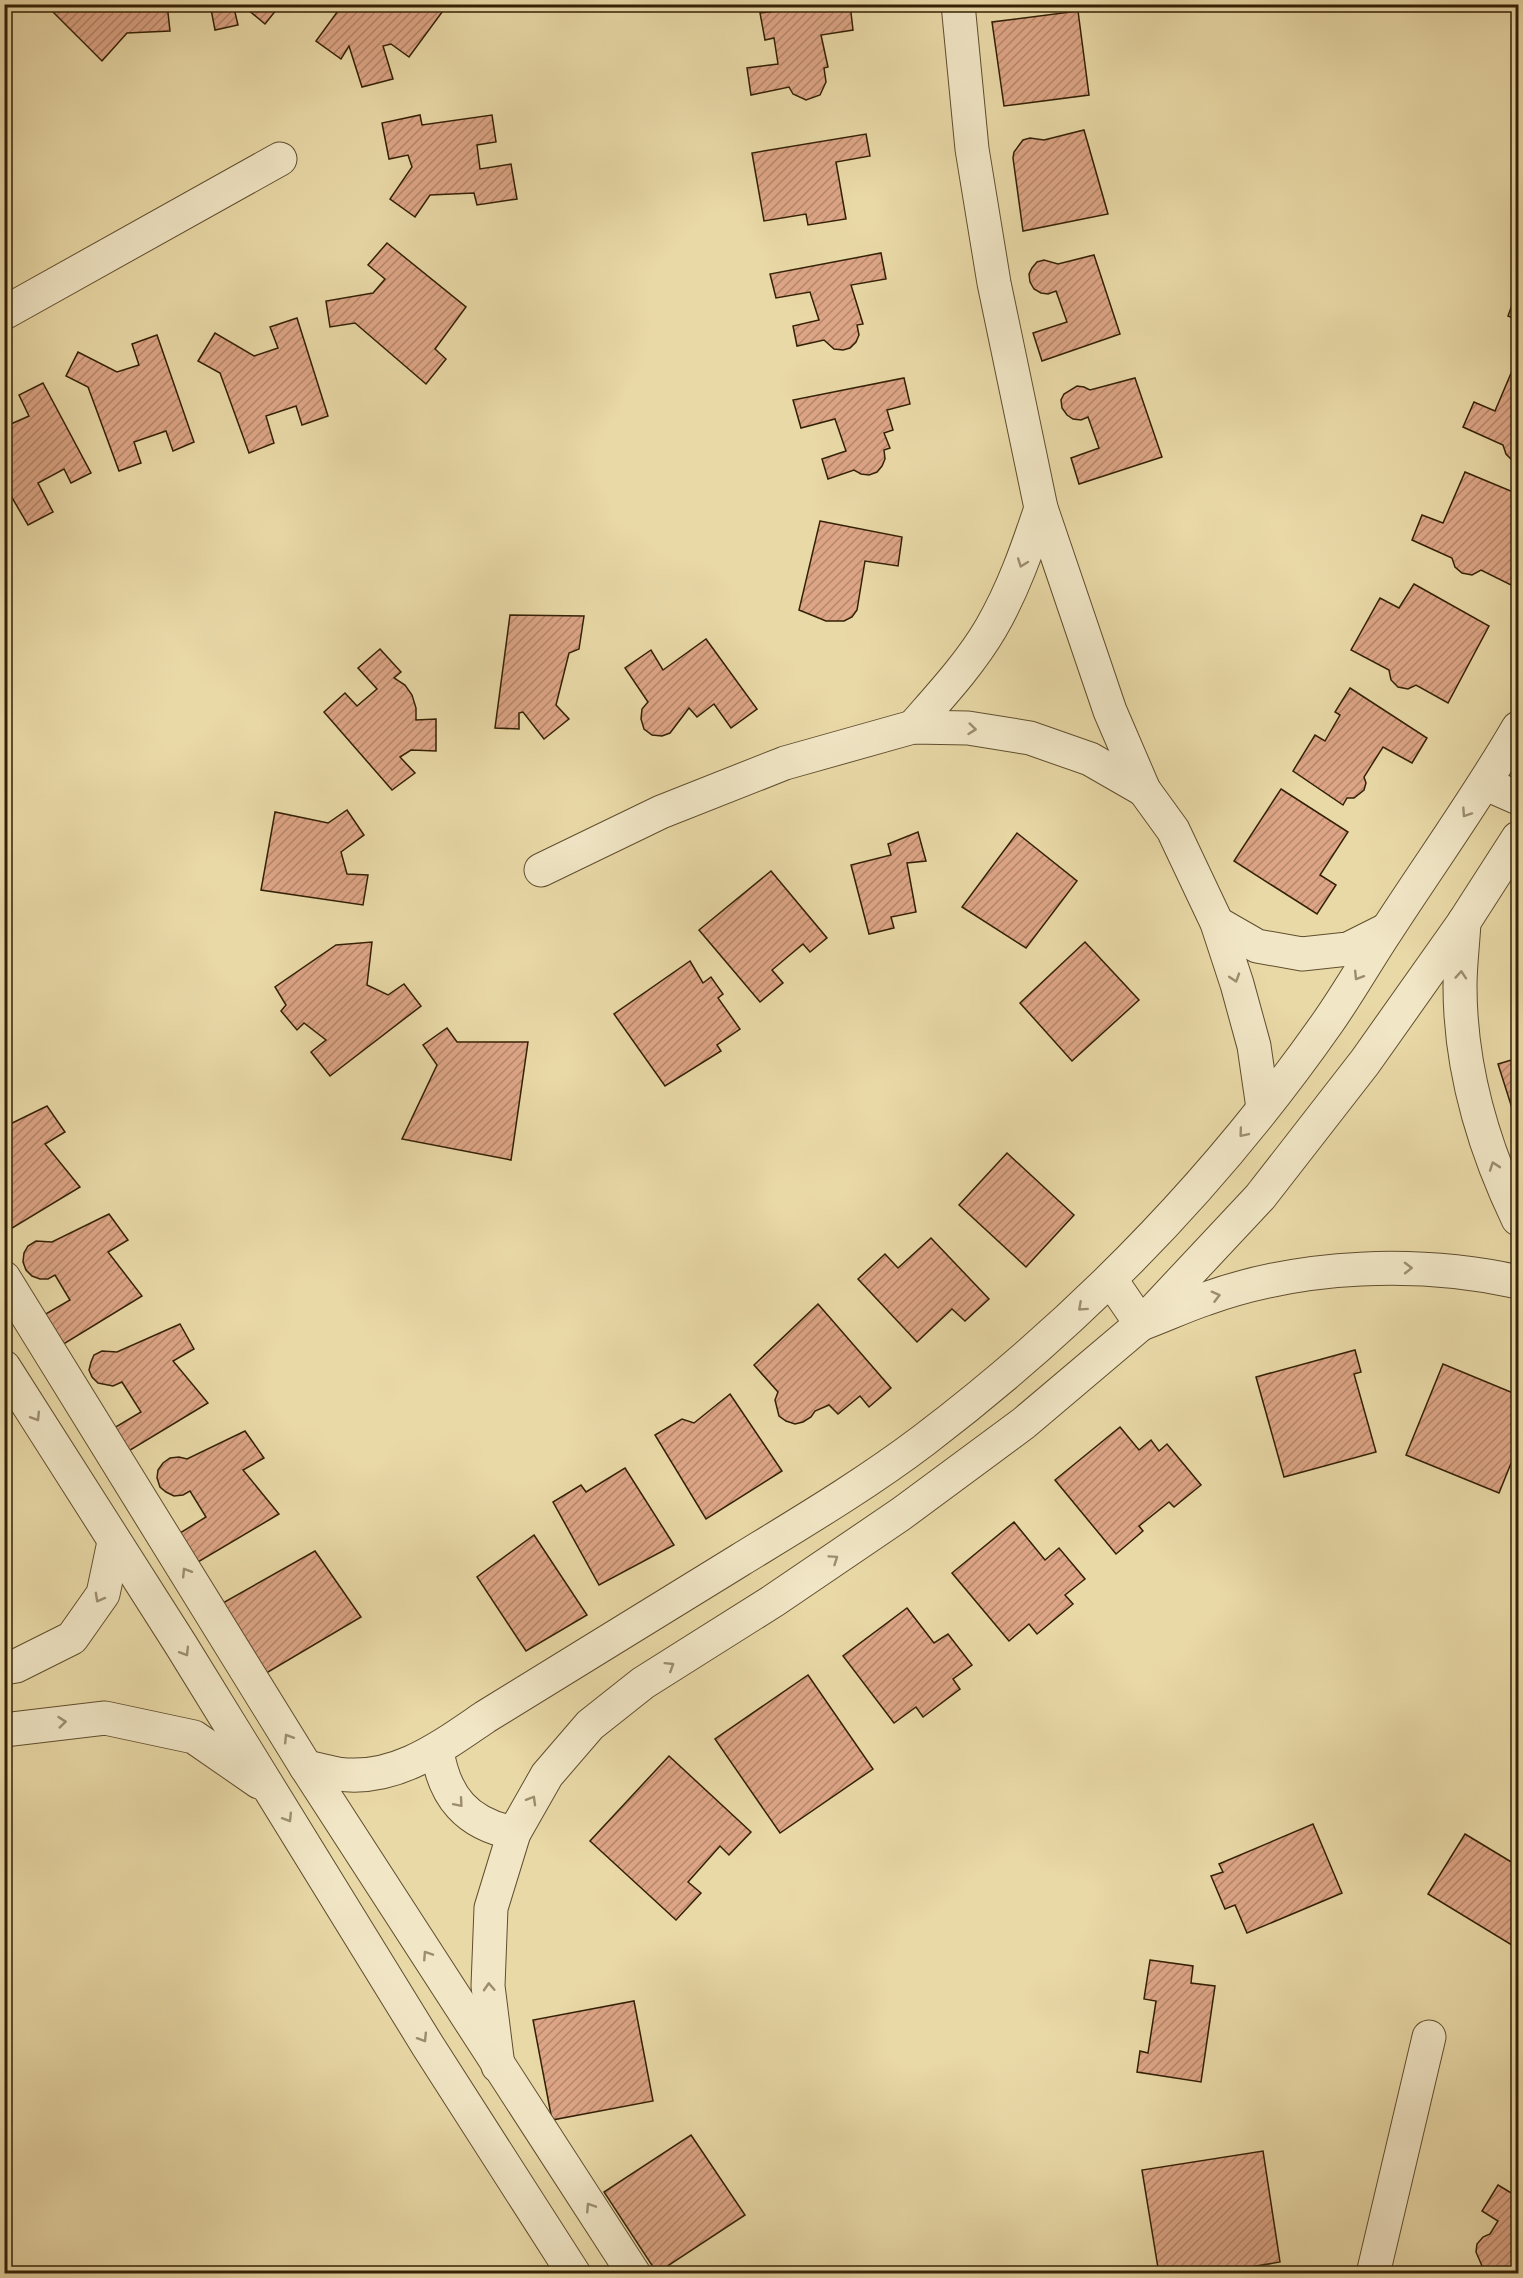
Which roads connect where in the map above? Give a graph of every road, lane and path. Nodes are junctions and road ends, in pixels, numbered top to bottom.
1 (958, 4) edge
2 (280, 159) dead end
3 (4, 313) edge
4 (1041, 508) junction
5 (913, 727) junction
6 (1518, 728) edge
7 (1486, 784) junction
8 (1144, 790) junction
9 (1518, 798) edge
10 (1518, 838) edge
11 (541, 870) dead end
12 (1464, 922) junction
13 (1216, 923) junction
14 (1387, 929) junction
15 (1263, 1108) junction
16 (1518, 1219) edge
17 (4, 1278) edge
18 (1111, 1280) junction
19 (1518, 1282) edge
20 (1141, 1324) junction
21 (4, 1367) edge
22 (114, 1542) junction
23 (4, 1668) edge
24 (4, 1730) edge
25 (437, 1750) junction
26 (306, 1767) junction
27 (270, 1790) junction
28 (514, 1833) junction
29 (1429, 2037) dead end
30 (498, 2066) junction
31 (609, 2235) junction
32 (571, 2269) edge
33 (634, 2274) edge
34 (1373, 2274) edge

1 - 4 street
2 - 3 street
4 -> 5 street
4 - 8 street
5 -> 8 street
5 - 11 street
6 - 7 street
7 - 9 street
7 -> 14 street
8 - 13 street
10 - 12 street
16 -> 12 street
12 - 20 street
13 - 14 street
13 -> 15 street
14 -> 15 street
15 -> 18 street
26 -> 17 street
18 - 20 street
18 -> 25 street
20 -> 19 street
28 -> 20 street
21 -> 22 street
22 -> 23 street
22 -> 27 street
24 -> 27 street
25 - 26 street
25 -> 28 street
30 -> 26 street
27 -> 32 street
30 -> 28 street
29 - 34 street
31 -> 30 street
31 - 32 street
31 - 33 street

